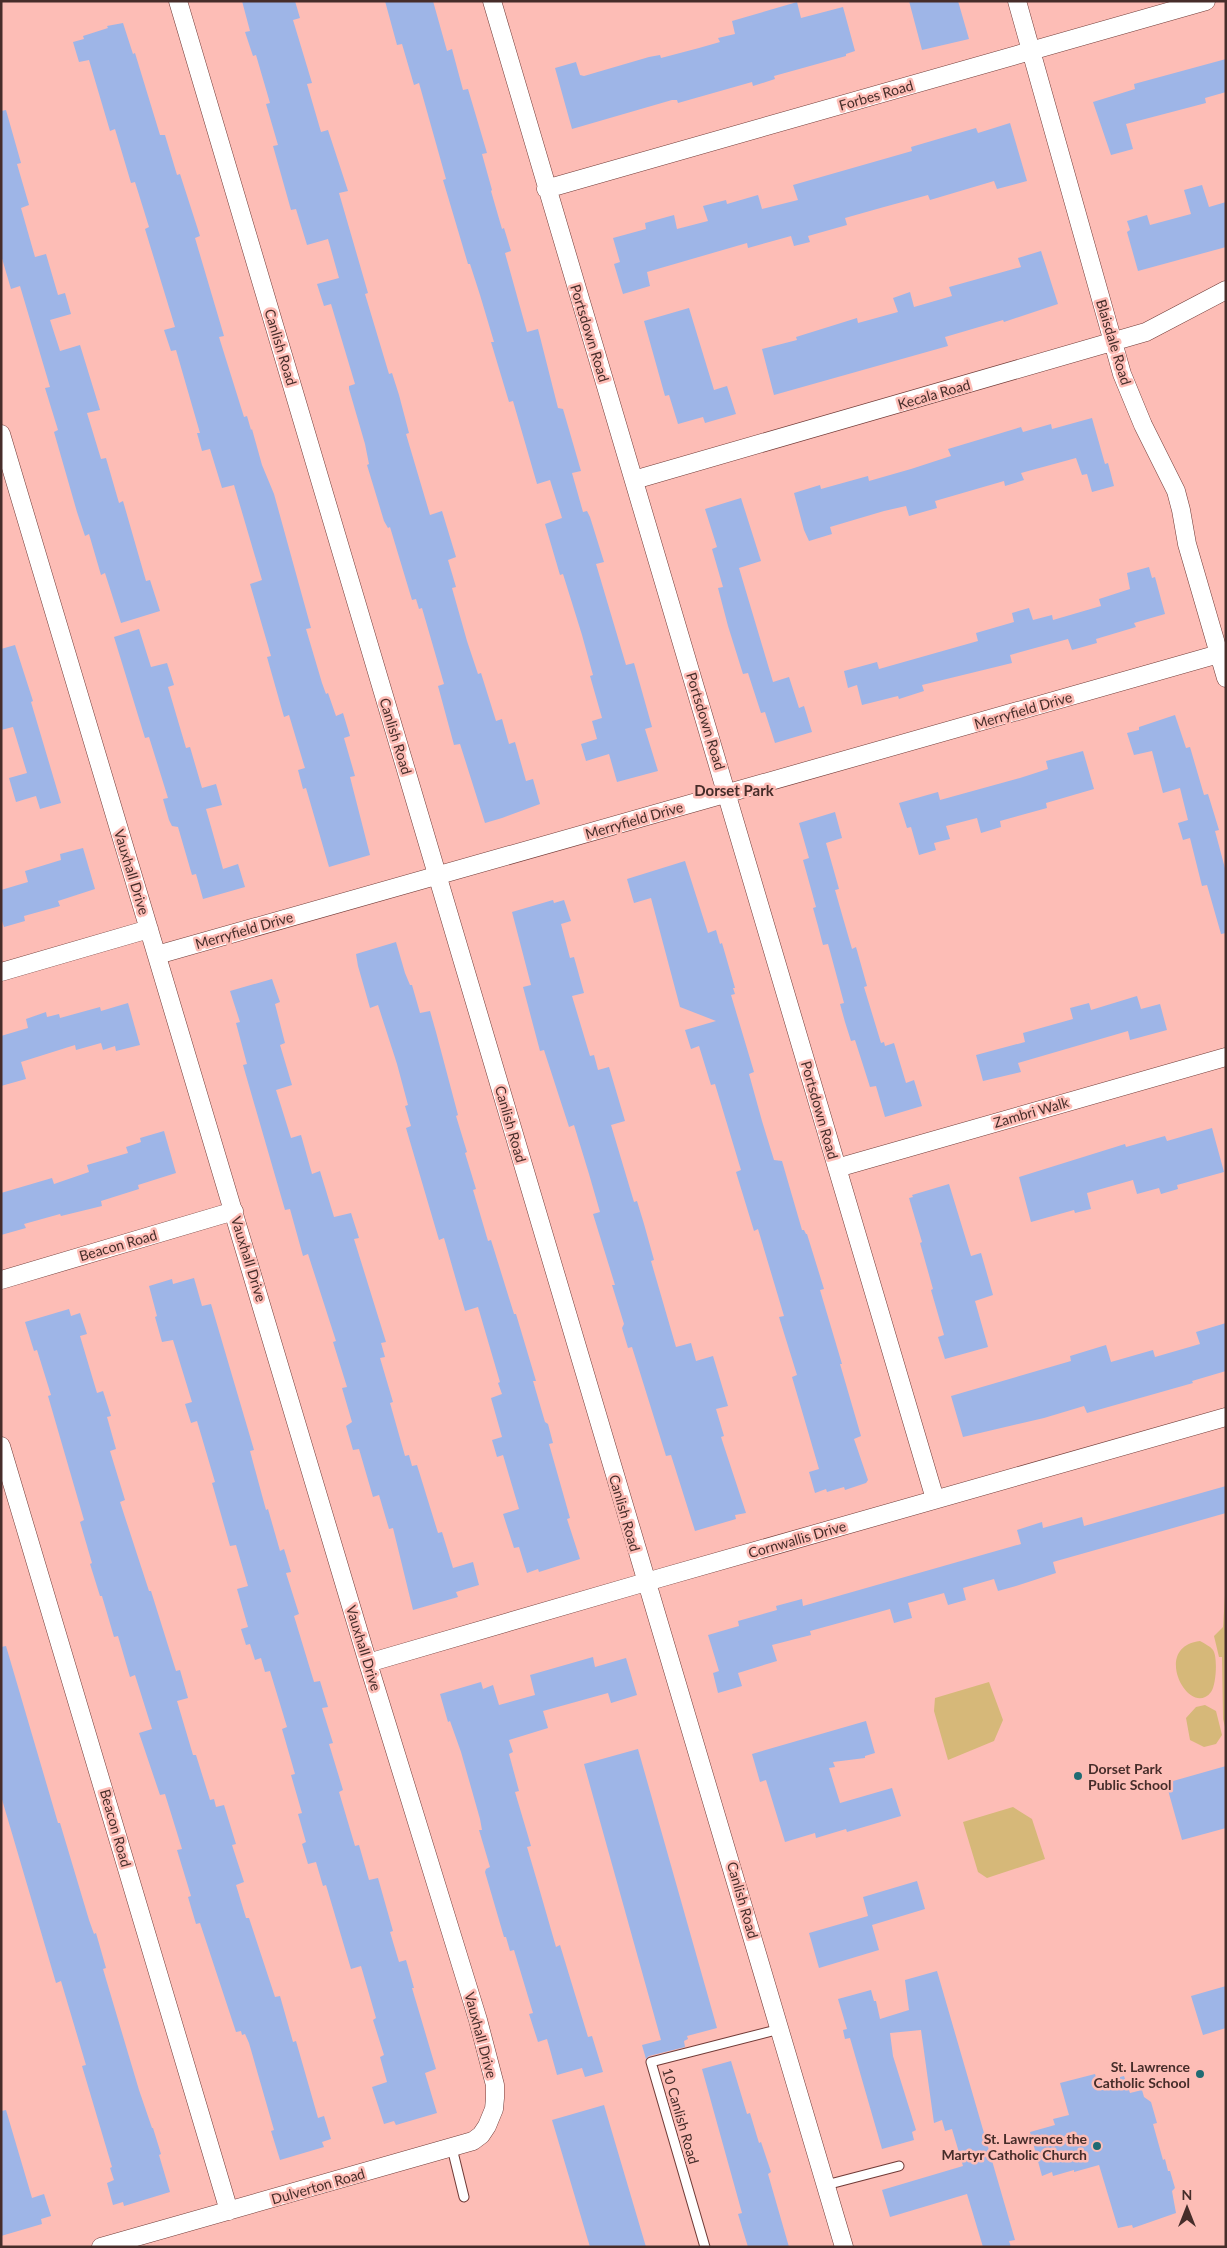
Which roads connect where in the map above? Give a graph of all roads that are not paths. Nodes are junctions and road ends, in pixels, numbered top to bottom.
1 (178, 1) edge
2 (492, 1) edge
3 (1018, 1) edge
4 (1206, 1) edge
5 (1032, 50) junction
6 (546, 189) junction
7 (1226, 290) edge
8 (1113, 342) junction
9 (1, 434) edge
10 (634, 480) junction
11 (1222, 653) edge
12 (1226, 678) edge
13 (727, 794) junction
14 (438, 874) junction
15 (149, 929) junction
16 (157, 955) junction
17 (1, 972) edge
18 (1226, 1057) edge
19 (837, 1168) junction
20 (234, 1211) junction
21 (1, 1280) edge
22 (1226, 1417) edge
23 (1, 1446) edge
24 (935, 1500) junction
25 (646, 1582) junction
26 (368, 1663) junction
27 (780, 2029) junction
28 (495, 2085) joint
29 (452, 2148) junction
30 (899, 2166) dead end
31 (826, 2185) junction
32 (464, 2197) dead end
33 (229, 2211) junction
34 (101, 2247) edge
35 (705, 2247) edge
36 (844, 2247) edge

1 - 14 street, Canlish Road
2 - 6 street, Portsdown Road
3 - 5 street, Blaisdale Road
4 - 5 street, Forbes Road
5 - 6 street, Forbes Road
5 - 8 street, Blaisdale Road
6 - 10 street, Portsdown Road
7 - 8 street, Kecala Road
8 - 10 street, Kecala Road
8 - 11 street, Blaisdale Road
9 - 15 street, Vauxhall Drive
10 - 13 street, Portsdown Road
11 - 12 street, Blaisdale Road
11 - 13 street, Merryfield Drive
13 - 14 street, Merryfield Drive
13 - 19 street, Portsdown Road
14 - 16 street, Merryfield Drive
14 - 25 street, Canlish Road
15 - 16 street, Vauxhall Drive
15 - 17 street
16 - 20 street, Vauxhall Drive
18 - 19 street, Zambri Walk
19 - 24 street, Portsdown Road
20 - 21 street, Beacon Road
20 - 26 street, Vauxhall Drive
22 - 24 street, Cornwallis Drive
23 - 33 street, Beacon Road
24 - 25 street, Cornwallis Drive
25 - 26 street, Cornwallis Drive
25 - 27 street, Canlish Road
26 - 28 street, Vauxhall Drive
27 - 31 street, Canlish Road
27 - 35 lane, 10 Canlish Road
28 - 29 street, Dulverton Road
29 - 32 lane
29 - 33 street, Dulverton Road
30 - 31 lane
31 - 36 street, Canlish Road
33 - 34 street, Dulverton Road

